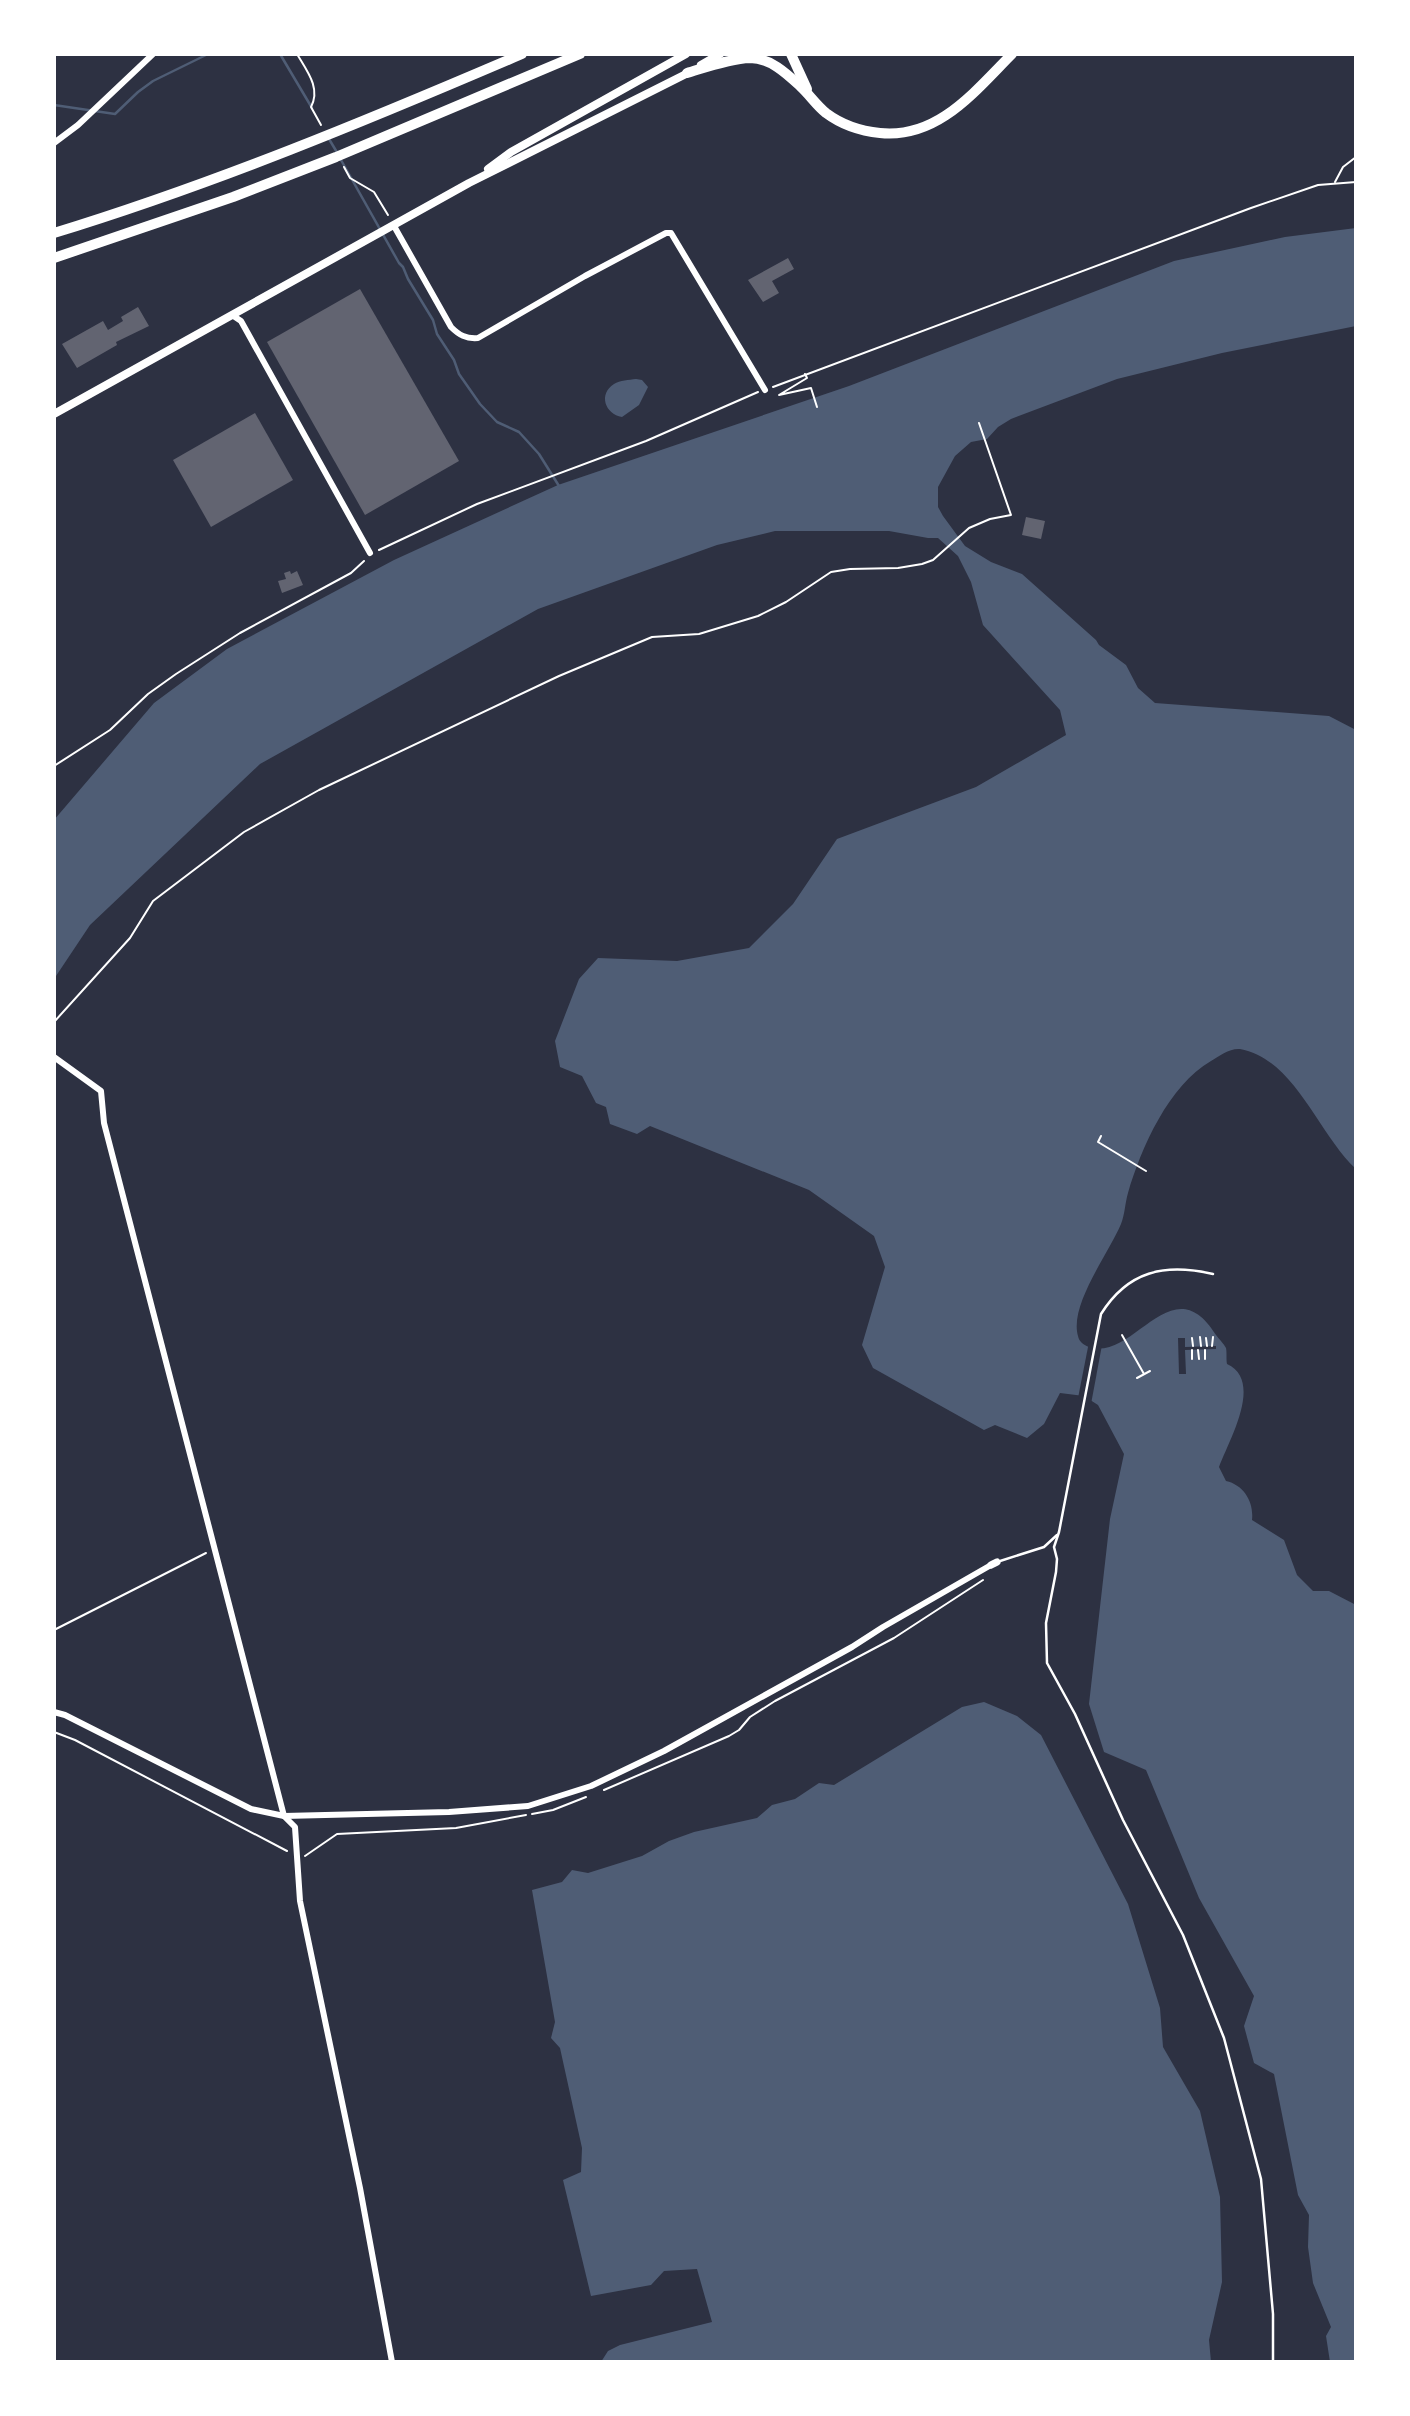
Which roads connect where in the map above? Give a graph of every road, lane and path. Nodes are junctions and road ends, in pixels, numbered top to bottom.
1 (153, 54) edge
2 (297, 54) edge
3 (522, 54) edge
4 (580, 54) edge
5 (686, 54) edge
6 (720, 54) edge
7 (775, 54) edge
8 (1012, 54) edge
9 (795, 58) edge
10 (785, 72) junction
11 (687, 73) junction
12 (810, 95) junction
13 (327, 133) junction
14 (54, 143) edge
15 (340, 157) junction
16 (1356, 157) edge
17 (1356, 182) edge
18 (468, 183) junction
19 (1335, 183) junction
20 (394, 226) junction
21 (54, 233) edge
22 (54, 258) edge
23 (232, 315) junction
24 (805, 374) junction
25 (765, 390) junction
26 (817, 407) dead end
27 (54, 414) edge
28 (979, 423) dead end
29 (370, 553) junction
30 (54, 766) edge
31 (54, 1022) edge
32 (54, 1057) edge
33 (1101, 1136) dead end
34 (1098, 1142) junction
35 (1095, 1148) dead end
36 (1146, 1171) dead end
37 (1213, 1274) dead end
38 (1122, 1335) dead end
39 (1200, 1337) dead end
40 (1213, 1337) dead end
41 (1192, 1338) dead end
42 (1206, 1338) dead end
43 (1201, 1346) dead end
44 (1213, 1346) dead end
45 (1198, 1350) dead end
46 (1192, 1359) dead end
47 (1199, 1359) dead end
48 (1205, 1359) dead end
49 (1150, 1371) dead end
50 (1144, 1374) junction
51 (1137, 1378) dead end
52 (1059, 1532) junction
53 (215, 1549) junction
54 (994, 1563) junction
55 (54, 1630) edge
56 (54, 1712) edge
57 (54, 1732) edge
58 (600, 1791) dead end
59 (589, 1796) dead end
60 (284, 1816) junction
61 (298, 1857) junction
62 (392, 2362) edge
63 (1273, 2362) edge

1 - 14 street
2 - 13 path
3 - 13 highway
4 - 15 highway
5 - 18 main road
6 - 11 main road
7 - 10 highway
8 - 12 highway
9 - 12 highway
10 - 11 highway
10 - 12 highway
11 - 18 main road
13 - 21 highway
15 - 20 path
15 - 22 highway
16 - 19 path
17 - 19 path
18 - 20 main road
19 - 24 path
20 - 23 main road
20 - 25 street
23 - 27 main road
23 - 29 street
24 - 25 path
24 - 26 path
25 - 29 path
28 - 31 path
29 - 30 path
32 - 53 street
33 - 34 path
34 - 35 path
34 - 36 path
37 - 52 lane
38 - 50 path
39 - 43 path
40 - 44 path
41 - 46 path
42 - 48 path
45 - 47 path
49 - 50 path
50 - 51 path
52 - 54 lane
52 - 63 lane
53 - 55 path
53 - 60 street
54 - 58 path
54 - 60 street
56 - 60 street
57 - 61 path
59 - 61 path
60 - 61 street
61 - 62 street

